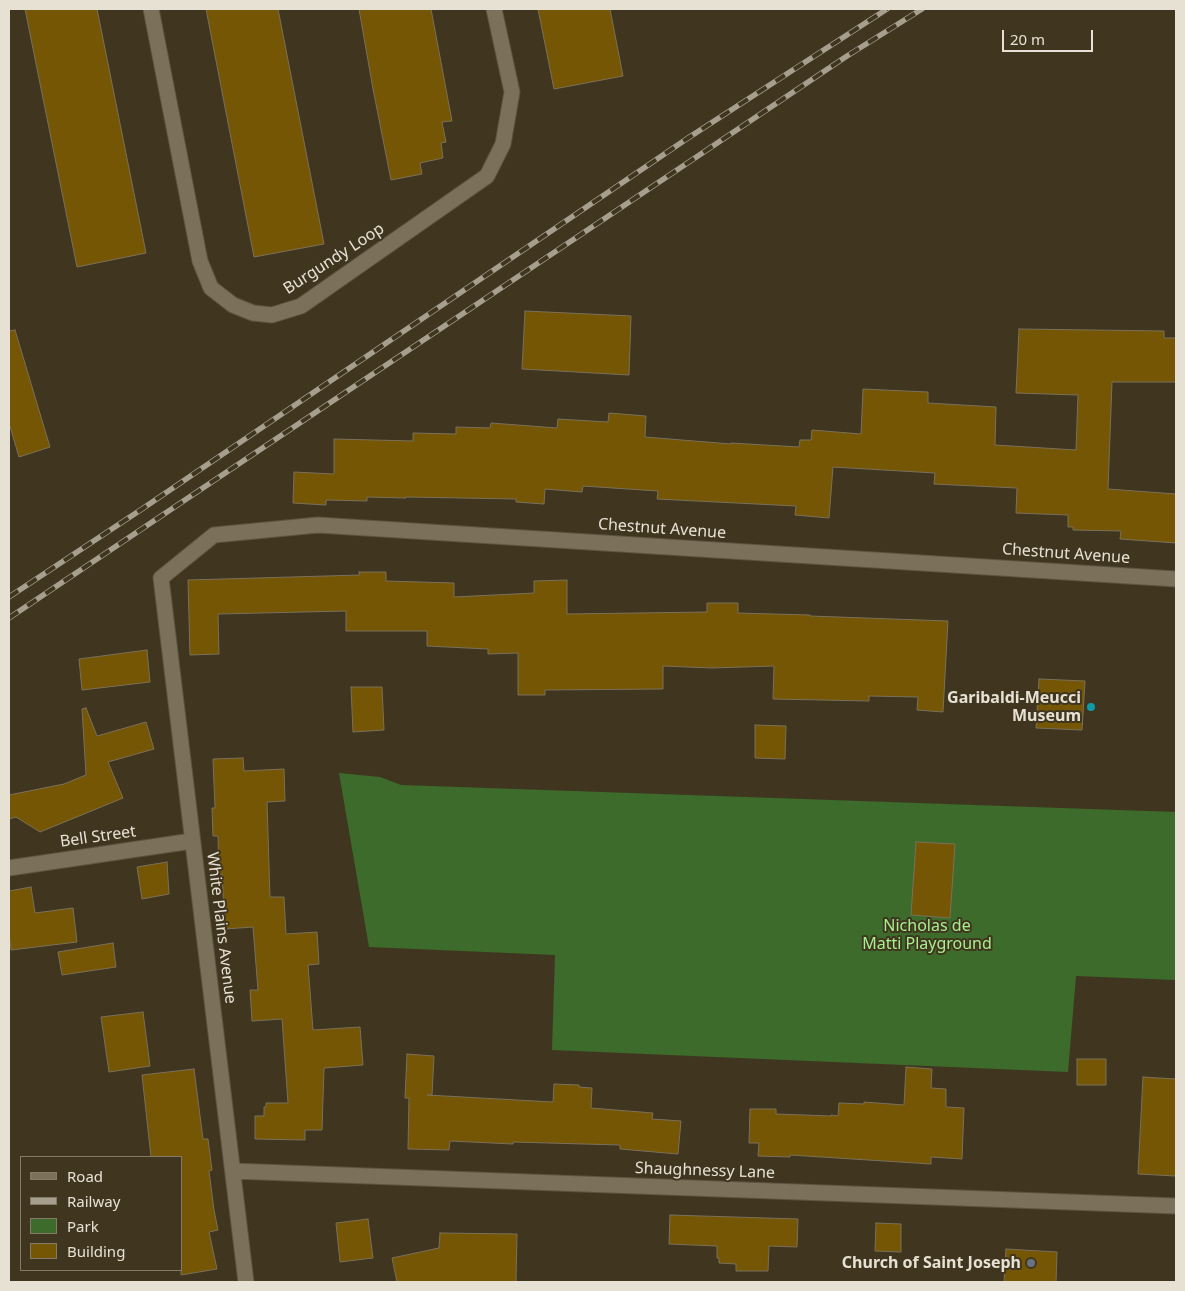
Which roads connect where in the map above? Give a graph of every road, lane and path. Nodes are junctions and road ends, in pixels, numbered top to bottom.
1 (151, 9) edge
2 (494, 9) edge
3 (161, 578) joint
4 (1176, 579) edge
5 (192, 841) junction
6 (9, 868) edge
7 (233, 1171) junction
8 (1176, 1206) edge
9 (246, 1282) edge

1 - 2 street, Burgundy Loop
3 - 4 street, Chestnut Avenue
3 - 5 street, White Plains Avenue
5 - 6 street, Bell Street
5 - 7 street, White Plains Avenue
7 - 8 street, Shaughnessy Lane
7 - 9 street, White Plains Avenue

